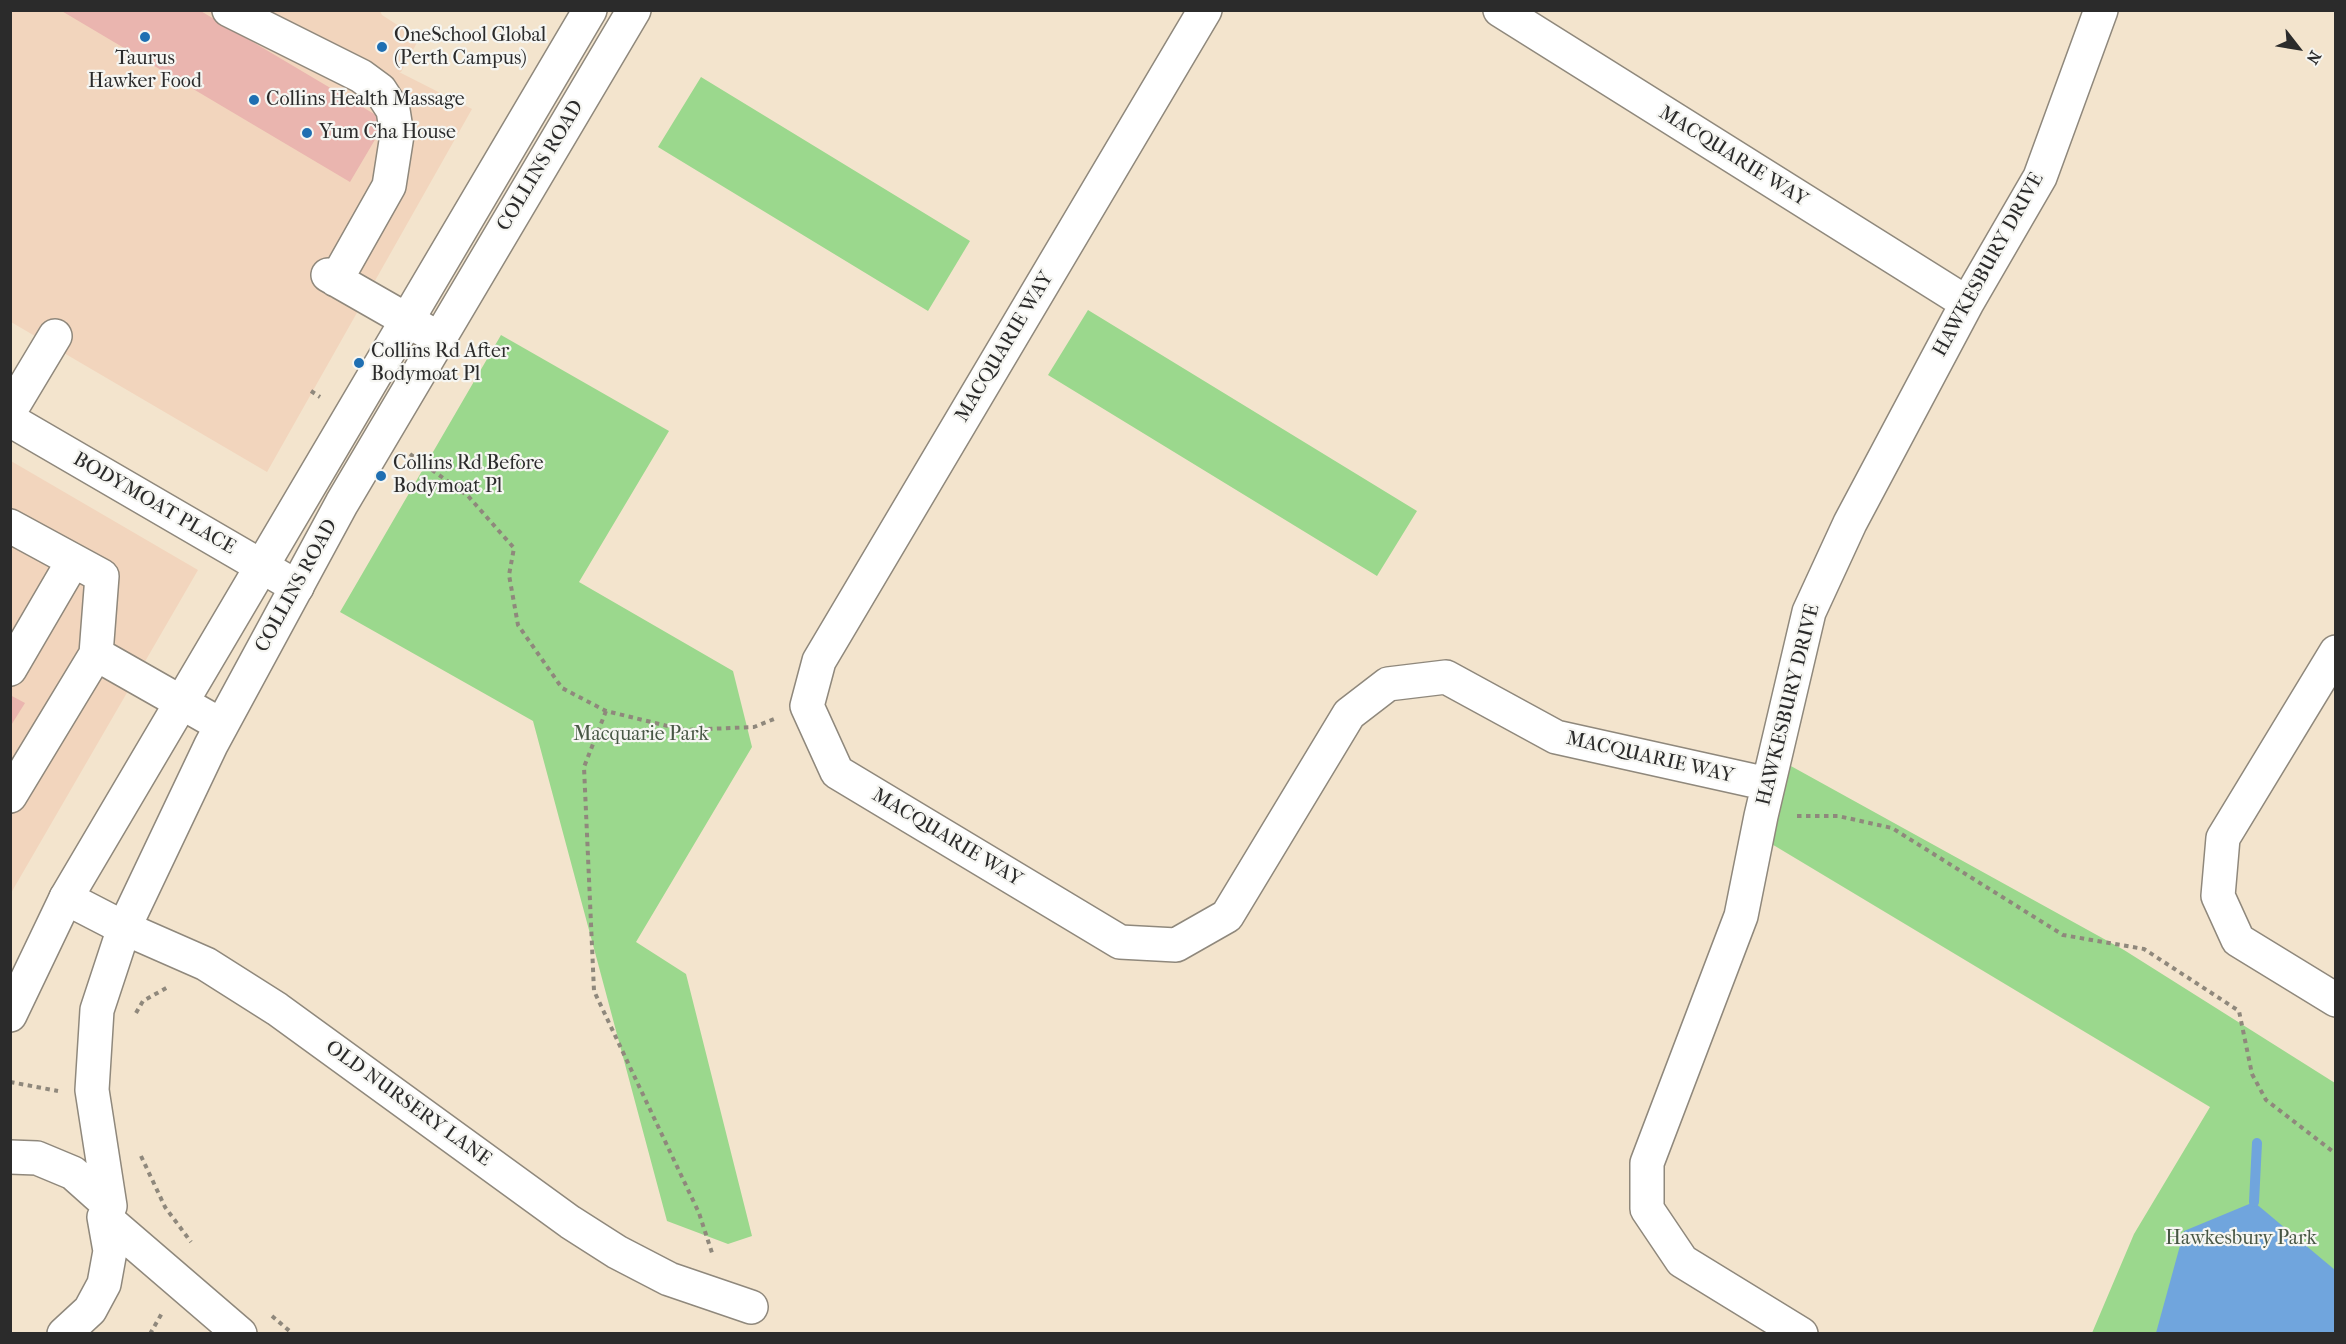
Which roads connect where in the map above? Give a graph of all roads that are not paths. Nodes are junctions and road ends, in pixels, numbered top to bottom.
1 (229, 10) edge
2 (590, 10) edge
3 (634, 10) edge
4 (1205, 10) edge
5 (1500, 10) edge
6 (2101, 10) edge
7 (1967, 303) junction
8 (407, 321) junction
9 (55, 336) dead end
10 (440, 339) junction
11 (10, 411) edge
12 (10, 420) edge
13 (10, 526) edge
14 (73, 561) junction
15 (263, 567) junction
16 (297, 587) junction
17 (2336, 652) edge
18 (96, 654) junction
19 (10, 669) edge
20 (181, 701) junction
21 (221, 725) junction
22 (1768, 784) junction
23 (10, 796) edge
24 (66, 898) junction
25 (124, 928) junction
26 (2336, 1000) edge
27 (11, 1014) edge
28 (10, 1156) edge
29 (107, 1212) junction
30 (751, 1306) dead end
31 (64, 1334) edge
32 (240, 1334) edge
33 (1801, 1334) edge

1 - 8 street
2 - 8 street, COLLINS ROAD
3 - 10 street, COLLINS ROAD
4 - 22 street, MACQUARIE WAY
5 - 7 street, MACQUARIE WAY
6 - 7 street, HAWKESBURY DRIVE
7 - 22 street, HAWKESBURY DRIVE
8 - 10 street
8 - 15 street, COLLINS ROAD
9 - 11 street
10 - 16 street, COLLINS ROAD
12 - 15 street, BODYMOAT PLACE
13 - 14 street
14 - 18 street
14 - 19 street
15 - 16 street, BODYMOAT PLACE
15 - 20 street, COLLINS ROAD
16 - 21 street, COLLINS ROAD
17 - 26 street
18 - 20 street
18 - 23 street
20 - 21 street
20 - 24 street, COLLINS ROAD
21 - 25 street, COLLINS ROAD
22 - 33 street, HAWKESBURY DRIVE
24 - 25 street, OLD NURSERY LANE
24 - 27 street, COLLINS ROAD
25 - 29 street, COLLINS ROAD
25 - 30 street, OLD NURSERY LANE
28 - 29 street
29 - 31 street, COLLINS ROAD
29 - 32 street

